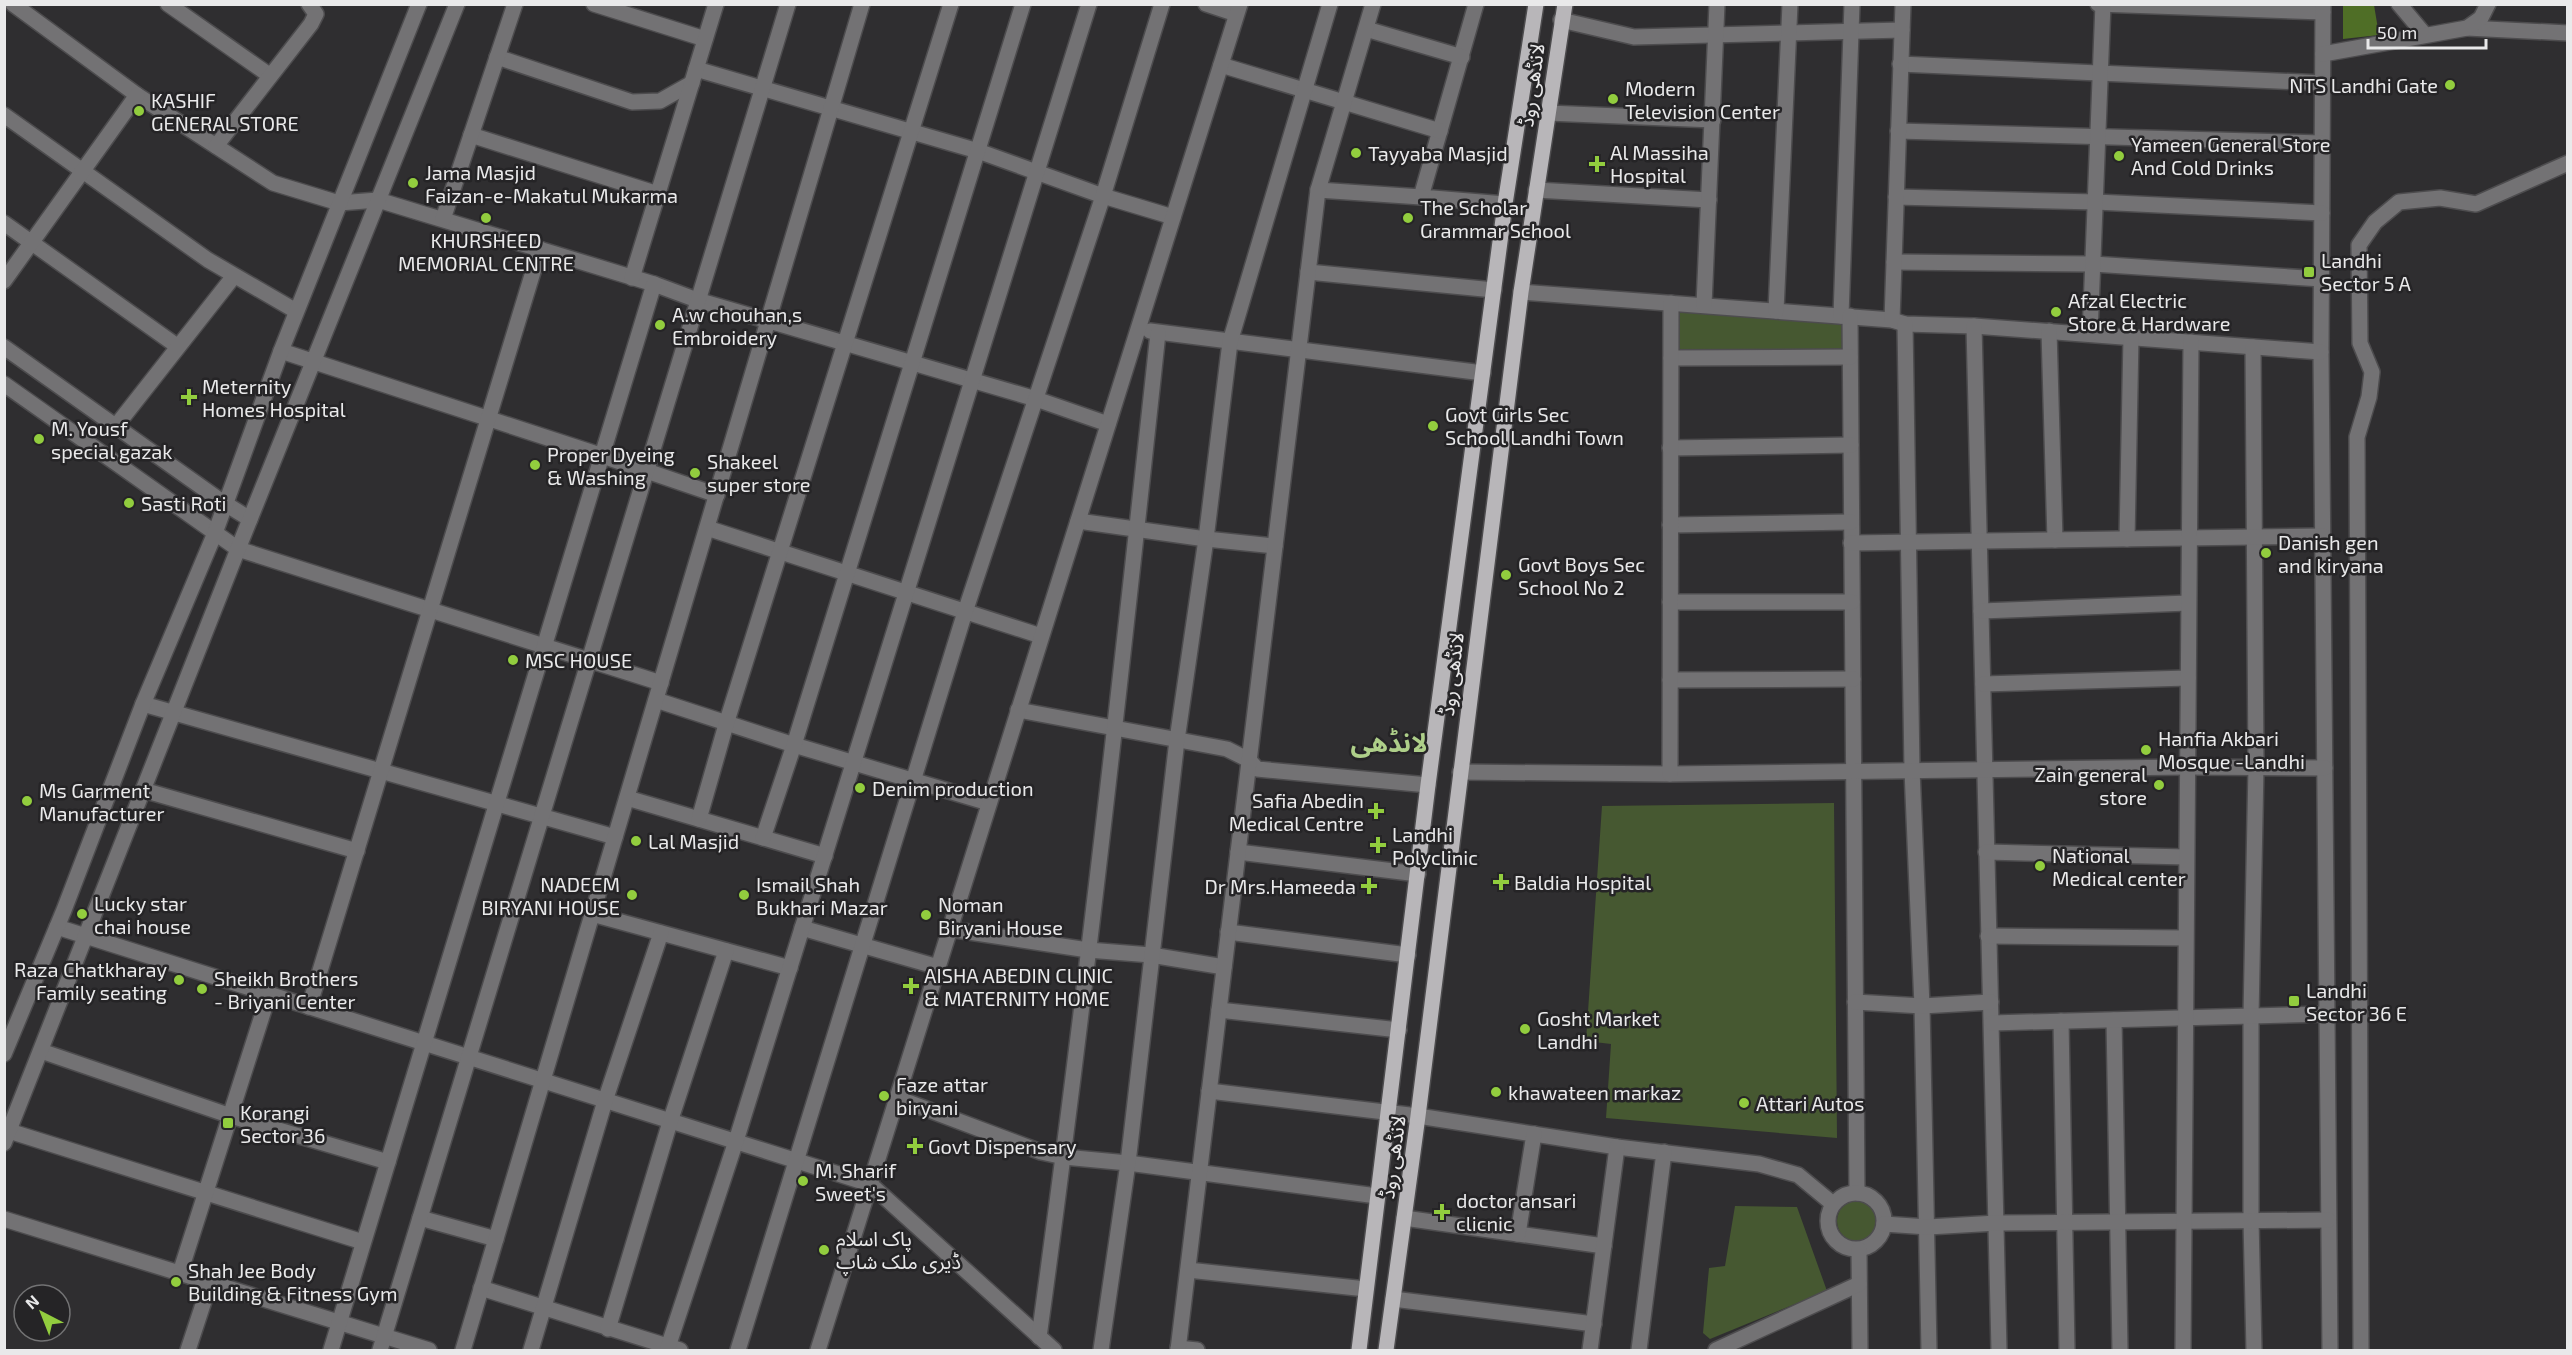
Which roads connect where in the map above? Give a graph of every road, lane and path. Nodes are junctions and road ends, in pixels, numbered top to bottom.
1 (12, 4) edge
2 (168, 4) edge
3 (309, 4) edge
4 (419, 4) edge
5 (457, 4) edge
6 (515, 4) edge
7 (594, 4) edge
8 (716, 4) edge
9 (788, 4) edge
10 (862, 4) edge
11 (951, 4) edge
12 (1023, 4) edge
13 (1089, 4) edge
14 (1162, 4) edge
15 (1206, 4) edge
16 (1330, 4) edge
17 (1373, 4) edge
18 (1476, 4) edge
19 (1536, 4) edge
20 (1564, 4) edge
21 (1717, 4) edge
22 (1790, 4) edge
23 (1852, 4) edge
24 (1903, 4) edge
25 (2098, 4) edge
26 (2399, 4) edge
27 (2488, 4) edge
28 (2103, 5) edge
29 (2323, 8) edge
30 (1238, 9) edge
31 (1562, 20) junction
32 (2467, 28) junction
33 (1366, 29) junction
34 (1902, 30) junction
35 (1851, 31) junction
36 (1790, 33) junction
37 (2568, 33) edge
38 (1717, 35) junction
39 (2425, 35) junction
40 (705, 39) junction
41 (2323, 54) junction
42 (497, 57) junction
43 (1462, 57) junction
44 (1900, 64) junction
45 (1221, 65) junction
46 (2102, 73) junction
47 (269, 75) junction
48 (694, 76) junction
49 (2323, 83) junction
50 (762, 90) junction
51 (1303, 92) junction
52 (138, 95) junction
53 (1343, 103) junction
54 (831, 109) junction
55 (1548, 113) junction
56 (4, 115) edge
57 (1713, 120) junction
58 (1440, 131) junction
59 (1898, 131) junction
60 (911, 132) junction
61 (471, 135) junction
62 (2097, 136) junction
63 (2322, 143) junction
64 (216, 146) junction
65 (978, 151) junction
66 (2568, 163) edge
67 (83, 171) junction
68 (1037, 171) junction
69 (1318, 190) junction
70 (1536, 190) junction
71 (658, 194) junction
72 (1103, 196) junction
73 (1421, 197) junction
74 (1896, 197) junction
75 (378, 200) junction
76 (1709, 200) junction
77 (2096, 202) junction
78 (339, 203) junction
79 (1505, 204) junction
80 (2322, 213) junction
81 (1173, 217) junction
82 (443, 219) junction
83 (4, 223) edge
84 (32, 243) junction
85 (540, 249) junction
86 (1894, 262) junction
87 (2093, 264) junction
88 (1308, 272) junction
89 (234, 276) junction
90 (632, 278) junction
91 (2322, 279) junction
92 (4, 281) edge
93 (654, 284) junction
94 (1494, 290) junction
95 (1521, 292) junction
96 (697, 300) junction
97 (1671, 303) junction
98 (1704, 305) junction
99 (296, 310) junction
100 (1776, 311) junction
101 (1846, 316) junction
102 (769, 320) junction
103 (1898, 322) junction
104 (1974, 326) junction
105 (1139, 328) junction
106 (2049, 332) junction
107 (1158, 333) junction
108 (2090, 334) junction
109 (2131, 338) junction
110 (1230, 342) junction
111 (2191, 342) junction
112 (845, 344) junction
113 (177, 346) junction
114 (4, 347) edge
115 (2253, 347) junction
116 (1298, 350) junction
117 (280, 351) junction
118 (2321, 352) junction
119 (1850, 357) junction
120 (1671, 358) junction
121 (314, 361) junction
122 (911, 363) junction
123 (1483, 373) junction
124 (970, 380) junction
125 (4, 384) edge
126 (1036, 399) junction
127 (487, 418) junction
128 (1108, 424) junction
129 (116, 426) junction
130 (1851, 445) junction
131 (1670, 448) junction
132 (600, 455) junction
133 (644, 471) junction
134 (717, 495) junction
135 (224, 503) junction
136 (250, 519) junction
137 (1078, 521) junction
138 (1851, 522) junction
139 (1670, 525) junction
140 (707, 528) junction
141 (1137, 530) junction
142 (215, 533) junction
143 (2323, 536) junction
144 (2256, 537) junction
145 (1206, 539) junction
146 (2127, 539) junction
147 (2189, 539) junction
148 (2055, 540) junction
149 (1979, 541) junction
150 (1851, 543) junction
151 (1909, 543) junction
152 (1275, 546) junction
153 (238, 549) junction
154 (781, 552) junction
155 (846, 573) junction
156 (906, 593) junction
157 (1670, 602) junction
158 (1852, 602) junction
159 (2188, 603) junction
160 (430, 609) junction
161 (1981, 611) junction
162 (965, 612) junction
163 (1041, 636) junction
164 (544, 646) junction
165 (588, 659) junction
166 (2188, 678) junction
167 (1853, 679) junction
168 (1670, 680) junction
169 (661, 683) junction
170 (1983, 684) junction
171 (656, 699) junction
172 (143, 704) junction
173 (1018, 710) junction
174 (174, 713) junction
175 (727, 721) junction
176 (1116, 728) junction
177 (1177, 740) junction
178 (794, 745) junction
179 (1249, 760) junction
180 (854, 762) junction
181 (2187, 767) junction
182 (2256, 767) junction
183 (2325, 768) junction
184 (380, 770) junction
185 (1912, 770) junction
186 (1983, 771) junction
187 (1460, 772) junction
188 (1853, 772) junction
189 (1670, 774) junction
190 (914, 781) junction
191 (1428, 785) junction
192 (143, 790) junction
193 (627, 798) junction
194 (496, 803) junction
195 (989, 803) junction
196 (542, 816) junction
197 (699, 819) junction
198 (615, 837) junction
199 (763, 838) junction
200 (357, 851) junction
201 (1238, 852) junction
202 (1986, 852) junction
203 (825, 856) junction
204 (2186, 857) junction
205 (1418, 874) junction
206 (592, 914) junction
207 (57, 927) junction
208 (802, 928) junction
209 (949, 929) junction
210 (1228, 932) junction
211 (662, 933) junction
212 (86, 936) junction
213 (1988, 936) junction
214 (2185, 938) junction
215 (862, 947) junction
216 (1088, 950) junction
217 (726, 951) junction
218 (1151, 955) junction
219 (1408, 955) junction
220 (938, 967) junction
221 (1224, 967) junction
222 (790, 968) junction
223 (269, 994) junction
224 (1855, 1002) junction
225 (1991, 1002) junction
226 (1922, 1006) junction
227 (309, 1007) junction
228 (1219, 1010) junction
229 (2327, 1014) junction
230 (2251, 1016) junction
231 (2186, 1017) junction
232 (2114, 1020) junction
233 (2061, 1021) junction
234 (1992, 1023) junction
235 (1399, 1030) junction
236 (425, 1043) junction
237 (41, 1051) junction
238 (4, 1054) edge
239 (467, 1057) junction
240 (543, 1080) junction
241 (1209, 1091) junction
242 (897, 1098) junction
243 (605, 1101) junction
244 (1389, 1113) junction
245 (231, 1116) junction
246 (1418, 1116) junction
247 (670, 1122) junction
248 (1534, 1134) junction
249 (7, 1137) edge
250 (736, 1141) junction
251 (1617, 1147) junction
252 (1664, 1152) junction
253 (1064, 1157) junction
254 (797, 1161) junction
255 (388, 1162) junction
256 (1128, 1163) junction
257 (1199, 1172) junction
258 (870, 1184) junction
259 (204, 1193) junction
260 (1857, 1193) junction
261 (1377, 1196) junction
262 (1833, 1204) junction
263 (420, 1218) junction
264 (1404, 1218) junction
265 (4, 1219) edge
266 (2328, 1220) junction
267 (2182, 1221) junction
268 (2251, 1221) junction
269 (2063, 1222) junction
270 (2116, 1222) junction
271 (1997, 1223) junction
272 (1884, 1224) junction
273 (1928, 1227) junction
274 (1518, 1234) junction
275 (496, 1239) junction
276 (363, 1242) junction
277 (1604, 1246) junction
278 (1859, 1250) junction
279 (1188, 1270) junction
280 (180, 1273) junction
281 (210, 1283) junction
282 (1859, 1284) junction
283 (481, 1288) junction
284 (1366, 1289) junction
285 (1393, 1299) junction
286 (545, 1308) junction
287 (339, 1323) junction
288 (1594, 1323) junction
289 (608, 1329) junction
290 (1039, 1337) junction
291 (382, 1343) edge
292 (635, 1344) edge
293 (674, 1349) edge
294 (1178, 1349) edge
295 (188, 1350) edge
296 (330, 1350) edge
297 (429, 1350) edge
298 (463, 1350) edge
299 (531, 1350) edge
300 (738, 1350) edge
301 (818, 1350) edge
302 (1054, 1350) edge
303 (1101, 1350) edge
304 (1197, 1350) edge
305 (1359, 1350) edge
306 (1386, 1350) edge
307 (1590, 1350) edge
308 (1639, 1350) edge
309 (1716, 1350) edge
310 (1860, 1350) edge
311 (1929, 1350) edge
312 (1999, 1350) edge
313 (2067, 1350) edge
314 (2120, 1350) edge
315 (2183, 1350) edge
316 (2254, 1350) edge
317 (2330, 1350) edge
318 (2361, 1350) edge

1 - 52 street
2 - 47 street
3 - 47 street
4 - 78 street
5 - 75 street
6 - 42 street
7 - 40 street
8 - 40 street
9 - 50 street
10 - 54 street
11 - 60 street
12 - 65 street
13 - 68 street
14 - 72 street
15 - 30 street
16 - 51 street
17 - 33 street
18 - 43 street
19 - 79 main road, لانڈھی روڈ
20 - 31 main road, لانڈھی روڈ
21 - 38 street
22 - 36 street
23 - 35 street
24 - 34 street
25 - 28 street
26 - 39 street
27 - 32 street
28 - 29 street
28 - 46 street
29 - 41 street
30 - 45 street
31 - 38 street
31 - 55 main road, لانڈھی روڈ
32 - 37 street
32 - 39 street
33 - 43 street
33 - 53 street
34 - 35 street
34 - 44 street
35 - 36 street
35 - 101 street
36 - 38 street
36 - 100 street
38 - 57 street
39 - 41 street
40 - 48 street
41 - 49 street
42 - 48 street
42 - 61 street
43 - 58 street
44 - 46 street
44 - 59 street
45 - 51 street
45 - 81 street
46 - 49 street
46 - 62 street
47 - 64 street
48 - 50 street
48 - 71 street
49 - 63 street
50 - 54 street
50 - 96 street
51 - 53 street
51 - 110 street
52 - 64 street
52 - 67 street
53 - 58 street
53 - 69 street
54 - 60 street
54 - 102 street
55 - 57 street
55 - 70 main road, لانڈھی روڈ
56 - 67 street
57 - 76 street
58 - 73 street
59 - 62 street
59 - 74 street
60 - 65 street
60 - 112 street
61 - 71 street
61 - 82 street
62 - 63 street
62 - 77 street
63 - 80 street
64 - 78 street
65 - 68 street
65 - 122 street
66 - 318 street
67 - 84 street
67 - 89 street
68 - 72 street
68 - 124 street
69 - 73 street
69 - 88 street
70 - 76 street
70 - 95 main road, لانڈھی روڈ
71 - 90 street
72 - 81 street
72 - 126 street
73 - 79 street
74 - 77 street
74 - 86 street
75 - 78 street
75 - 82 street
75 - 121 street
76 - 98 street
77 - 80 street
77 - 87 street
78 - 99 street
79 - 94 main road, لانڈھی روڈ
80 - 91 street
81 - 105 street
82 - 85 street
83 - 84 street
84 - 92 street
84 - 113 street
85 - 90 street
85 - 127 street
86 - 87 street
86 - 103 street
87 - 91 street
87 - 108 street
88 - 94 street
88 - 116 street
89 - 99 street
89 - 113 street
90 - 93 street
91 - 118 street
93 - 96 street
93 - 132 street
94 - 123 main road, لانڈھی روڈ
95 - 97 street
95 - 187 main road, لانڈھی روڈ
96 - 102 street
96 - 133 street
97 - 98 street
97 - 120 street
98 - 100 street
99 - 117 street
100 - 101 street
101 - 103 street
101 - 119 street
102 - 112 street
102 - 134 street
103 - 104 street
103 - 151 street
104 - 106 street
104 - 149 street
105 - 107 street
105 - 128 street
106 - 108 street
106 - 148 street
107 - 110 street
107 - 141 street
108 - 109 street
109 - 111 street
109 - 146 street
110 - 116 street
110 - 145 street
111 - 115 street
111 - 147 street
112 - 122 street
112 - 154 street
113 - 129 street
114 - 129 street
115 - 118 street
115 - 144 street
116 - 123 street
116 - 152 street
117 - 121 street
117 - 135 street
118 - 143 street
119 - 120 street
119 - 130 street
120 - 131 street
121 - 127 street
121 - 136 street
122 - 124 street
122 - 155 street
123 - 191 main road, لانڈھی روڈ
124 - 126 street
124 - 156 street
125 - 142 street
126 - 128 street
126 - 162 street
127 - 132 street
127 - 160 street
128 - 137 street
129 - 135 street
130 - 131 street
130 - 138 street
131 - 139 street
132 - 133 street
132 - 164 street
133 - 134 street
133 - 165 street
134 - 140 street
135 - 136 street
135 - 142 street
136 - 153 street
137 - 141 street
137 - 163 street
138 - 139 street
138 - 150 street
139 - 157 street
140 - 154 street
140 - 169 street
141 - 145 street
141 - 176 street
142 - 153 street
142 - 172 street
143 - 144 street
143 - 183 street
144 - 147 street
144 - 182 street
145 - 152 street
145 - 177 street
146 - 147 street
146 - 148 street
147 - 159 street
148 - 149 street
149 - 151 street
149 - 161 street
150 - 151 street
150 - 158 street
151 - 185 street
152 - 179 street
153 - 160 street
153 - 174 street
154 - 155 street
154 - 175 street
155 - 156 street
155 - 178 street
156 - 162 street
156 - 180 street
157 - 158 street
157 - 168 street
158 - 167 street
159 - 161 street
159 - 166 street
160 - 164 street
160 - 184 street
161 - 170 street
162 - 163 street
162 - 190 street
163 - 173 street
164 - 165 street
164 - 194 street
165 - 169 street
165 - 196 street
166 - 170 street
166 - 181 street
167 - 168 street
167 - 188 street
168 - 189 street
169 - 171 street
170 - 186 street
171 - 175 street
171 - 193 street
172 - 174 street
172 - 207 street
173 - 176 street
173 - 195 street
174 - 184 street
174 - 192 street
175 - 178 street
175 - 197 street
176 - 177 street
176 - 216 street
177 - 179 street
177 - 218 street
178 - 180 street
178 - 199 street
179 - 191 street
179 - 201 street
180 - 190 street
180 - 203 street
181 - 182 street
181 - 186 street
181 - 204 street
182 - 183 street
182 - 230 street
183 - 229 street
184 - 194 street
184 - 200 street
185 - 186 street
185 - 188 street
185 - 226 street
186 - 202 street
187 - 189 street
187 - 246 main road, لانڈھی روڈ
188 - 189 street
188 - 224 street
190 - 195 street
190 - 215 street
191 - 205 main road, لانڈھی روڈ
192 - 200 street
192 - 212 street
193 - 197 street
193 - 198 street
194 - 196 street
194 - 236 street
195 - 209 street
196 - 198 street
196 - 239 street
197 - 199 street
198 - 206 street
199 - 203 street
200 - 227 street
201 - 205 street
201 - 210 street
202 - 204 street
202 - 213 street
203 - 208 street
204 - 214 street
205 - 219 main road, لانڈھی روڈ
206 - 211 street
206 - 240 street
207 - 212 street
207 - 238 street
208 - 215 street
208 - 222 street
209 - 216 street
209 - 220 street
210 - 219 street
210 - 221 street
211 - 217 street
211 - 243 street
212 - 223 street
212 - 237 street
213 - 214 street
213 - 225 street
214 - 231 street
215 - 220 street
215 - 254 street
216 - 218 street
216 - 253 street
217 - 222 street
217 - 247 street
218 - 221 street
218 - 256 street
219 - 235 main road, لانڈھی روڈ
220 - 242 street
221 - 228 street
222 - 250 street
223 - 227 street
223 - 245 street
224 - 226 street
224 - 260 street
225 - 226 street
225 - 234 street
226 - 273 street
227 - 236 street
228 - 235 street
228 - 241 street
229 - 230 street
229 - 266 street
230 - 231 street
230 - 268 street
231 - 232 street
231 - 267 street
232 - 233 street
232 - 270 street
233 - 234 street
233 - 269 street
234 - 271 street
235 - 244 main road, لانڈھی روڈ
236 - 239 street
236 - 255 street
237 - 245 street
237 - 249 street
239 - 240 street
239 - 263 street
240 - 243 street
240 - 275 street
241 - 244 street
241 - 257 street
242 - 253 street
242 - 258 street
243 - 247 street
243 - 286 street
244 - 246 street
244 - 261 main road, لانڈھی روڈ
245 - 255 street
245 - 259 street
246 - 248 street
246 - 264 main road, لانڈھی روڈ
247 - 250 street
247 - 289 street
248 - 251 street
248 - 274 street
249 - 259 street
250 - 254 street
250 - 293 street
251 - 252 street
251 - 277 street
252 - 262 street
252 - 308 street
253 - 256 street
253 - 290 street
254 - 258 street
254 - 300 street
255 - 276 street
256 - 257 street
256 - 303 street
257 - 261 street
257 - 279 street
258 - 290 street
258 - 301 street
259 - 276 street
259 - 280 street
260 - 262 street
260 - 272 street
261 - 284 main road, لانڈھی روڈ
262 - 278 street
263 - 275 street
263 - 291 street
264 - 274 street
264 - 285 main road, لانڈھی روڈ
265 - 280 street
266 - 268 street
266 - 317 street
267 - 268 street
267 - 270 street
267 - 315 street
268 - 316 street
269 - 270 street
269 - 271 street
269 - 313 street
270 - 314 street
271 - 273 street
271 - 312 street
272 - 273 street
272 - 278 street
273 - 311 street
274 - 277 street
275 - 283 street
276 - 287 street
277 - 288 street
278 - 282 street
279 - 284 street
279 - 294 street
280 - 281 street
281 - 287 street
281 - 295 street
282 - 309 street
282 - 310 street
283 - 286 street
283 - 298 street
284 - 305 main road, لانڈھی روڈ
285 - 288 street
285 - 306 main road, لانڈھی روڈ
286 - 289 street
286 - 299 street
287 - 291 street
287 - 296 street
288 - 307 street
289 - 292 street
290 - 302 street
291 - 297 street
292 - 293 street
294 - 304 street

